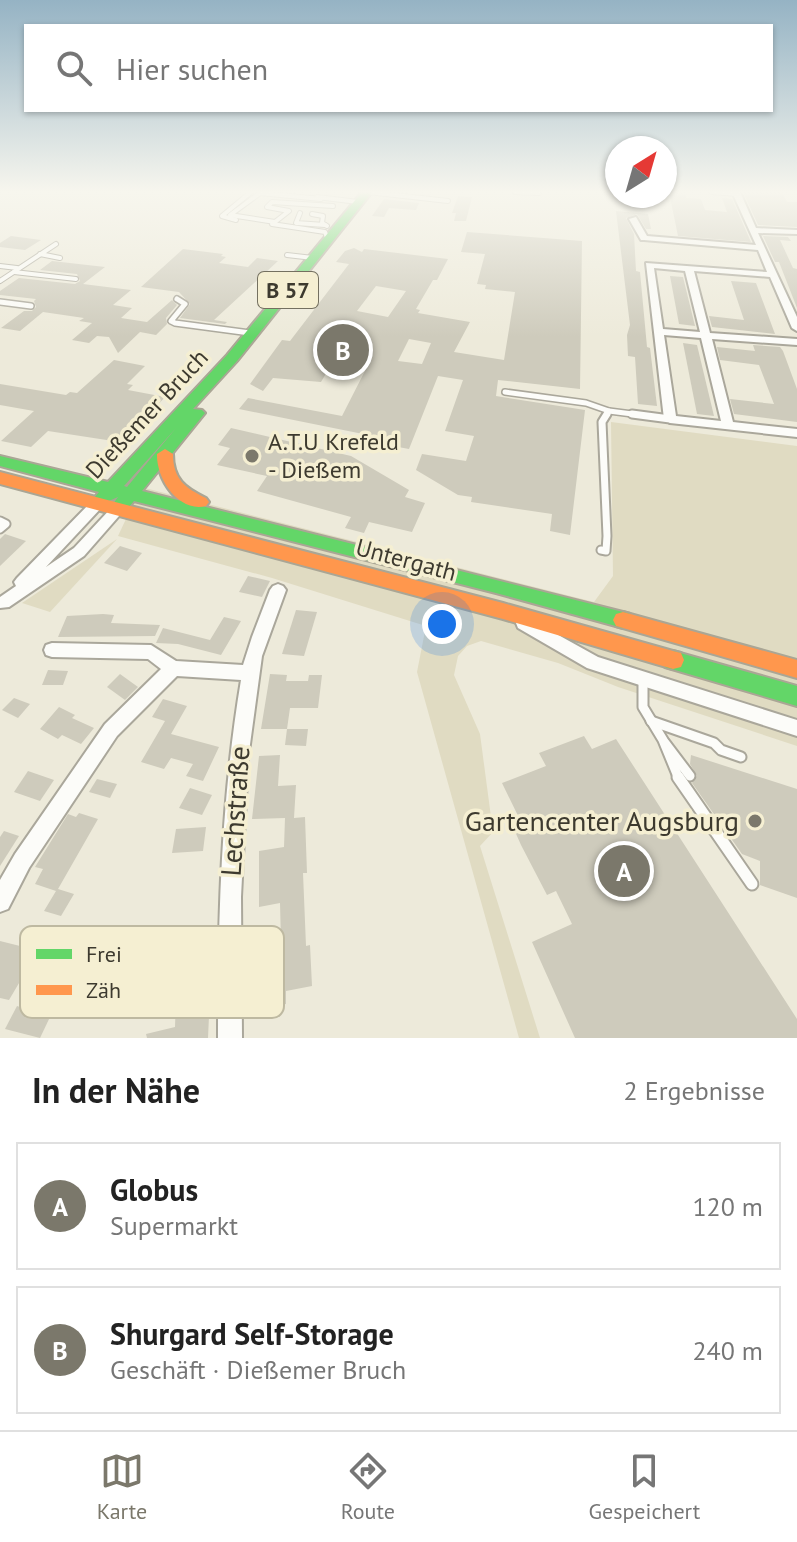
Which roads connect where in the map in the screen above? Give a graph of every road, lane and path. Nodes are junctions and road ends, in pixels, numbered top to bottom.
1 (322, 240) edge
2 (672, 240) edge
3 (757, 240) edge
4 (56, 244) dead end
5 (760, 248) junction
6 (40, 254) junction
7 (287, 255) dead end
8 (60, 258) dead end
9 (313, 258) junction
10 (0, 266) edge
11 (689, 268) junction
12 (17, 270) junction
13 (773, 275) junction
14 (76, 279) dead end
15 (0, 281) edge
16 (177, 299) dead end
17 (785, 301) junction
18 (0, 302) edge
19 (797, 302) edge
20 (31, 306) dead end
21 (797, 328) edge
22 (659, 332) junction
23 (252, 333) junction
24 (704, 334) junction
25 (797, 342) edge
26 (232, 358) junction
27 (505, 392) dead end
28 (609, 411) junction
29 (670, 419) junction
30 (728, 426) junction
31 (797, 433) edge
32 (165, 454) junction
33 (0, 461) edge
34 (0, 478) edge
35 (111, 488) junction
36 (125, 501) junction
37 (98, 503) junction
38 (0, 521) edge
39 (254, 523) junction
40 (0, 529) edge
41 (601, 550) dead end
42 (278, 590) dead end
43 (2, 604) edge
44 (503, 611) junction
45 (52, 650) dead end
46 (173, 668) junction
47 (797, 669) edge
48 (251, 673) junction
49 (643, 681) junction
50 (797, 696) edge
51 (651, 721) junction
52 (797, 728) edge
53 (663, 740) junction
54 (741, 757) dead end
55 (690, 776) dead end
56 (752, 884) dead end
57 (0, 901) edge
58 (228, 926) edge
59 (230, 1018) edge
60 (230, 1038) edge

1 - 9 main road, Dießemer Bruch / B 57
2 - 5 street
3 - 5 street
4 - 6 lane
5 - 13 street
6 - 8 lane
6 - 12 lane
7 - 9 lane
9 - 23 main road, Dießemer Bruch / B 57
10 - 12 lane
11 - 13 street
11 - 22 street
11 - 24 street
12 - 14 lane
12 - 15 lane
13 - 17 street
16 - 23 lane
17 - 19 street
17 - 21 street
18 - 20 lane
22 - 24 street
22 - 29 street
23 - 26 main road, Dießemer Bruch / B 57
24 - 25 street
24 - 30 street
26 - 32 main road, Dießemer Bruch / B 57
26 - 35 main road, Dießemer Bruch / B 57
27 - 28 lane
28 - 29 lane
28 - 41 lane
29 - 30 street
30 - 31 street
32 - 36 main road, Dießemer Bruch / B 57
32 - 39 main road, Untergath
33 - 35 main road, Untergath
34 - 37 main road, Untergath
35 - 36 main road, Untergath
35 - 37 main road, Dießemer Bruch / B 57
36 - 37 main road, Untergath
36 - 39 main road, Untergath
36 - 43 street
36 - 44 main road, Untergath
37 - 43 street
38 - 40 lane
39 - 47 main road, Untergath
42 - 48 street, Lechstraße
44 - 49 street
44 - 50 main road, Untergath
45 - 46 street
46 - 48 street
46 - 57 street
48 - 58 street, Lechstraße
49 - 51 lane
49 - 52 street
51 - 53 lane
51 - 54 lane
53 - 55 lane
53 - 56 lane
59 - 60 street, Lechstraße

